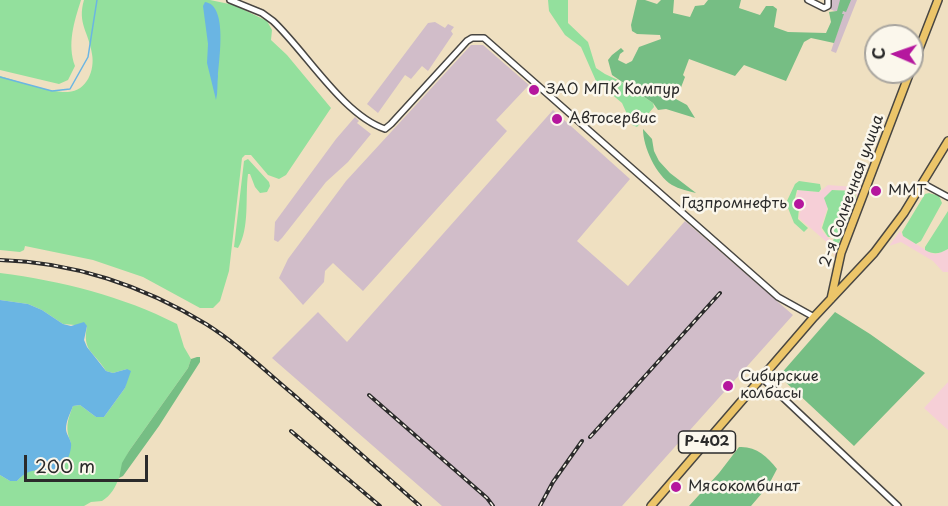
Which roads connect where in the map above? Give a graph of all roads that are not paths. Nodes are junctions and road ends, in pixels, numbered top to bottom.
1 (230, 0) edge
2 (808, 0) edge
3 (935, 1) edge
4 (828, 3) edge
5 (924, 33) edge
6 (905, 84) edge
7 (948, 141) edge
8 (922, 183) junction
9 (948, 196) edge
10 (831, 299) junction
11 (814, 317) junction
12 (762, 378) junction
13 (651, 506) edge
14 (898, 506) edge

1 - 11 street
2 - 4 street
3 - 5 main road
6 - 10 main road, 2-я Солнечная улица
7 - 8 main road, Р-402
8 - 9 street
8 - 10 main road, Р-402
10 - 11 main road, Р-402
11 - 12 main road, Р-402
12 - 13 main road, Р-402
12 - 14 street

